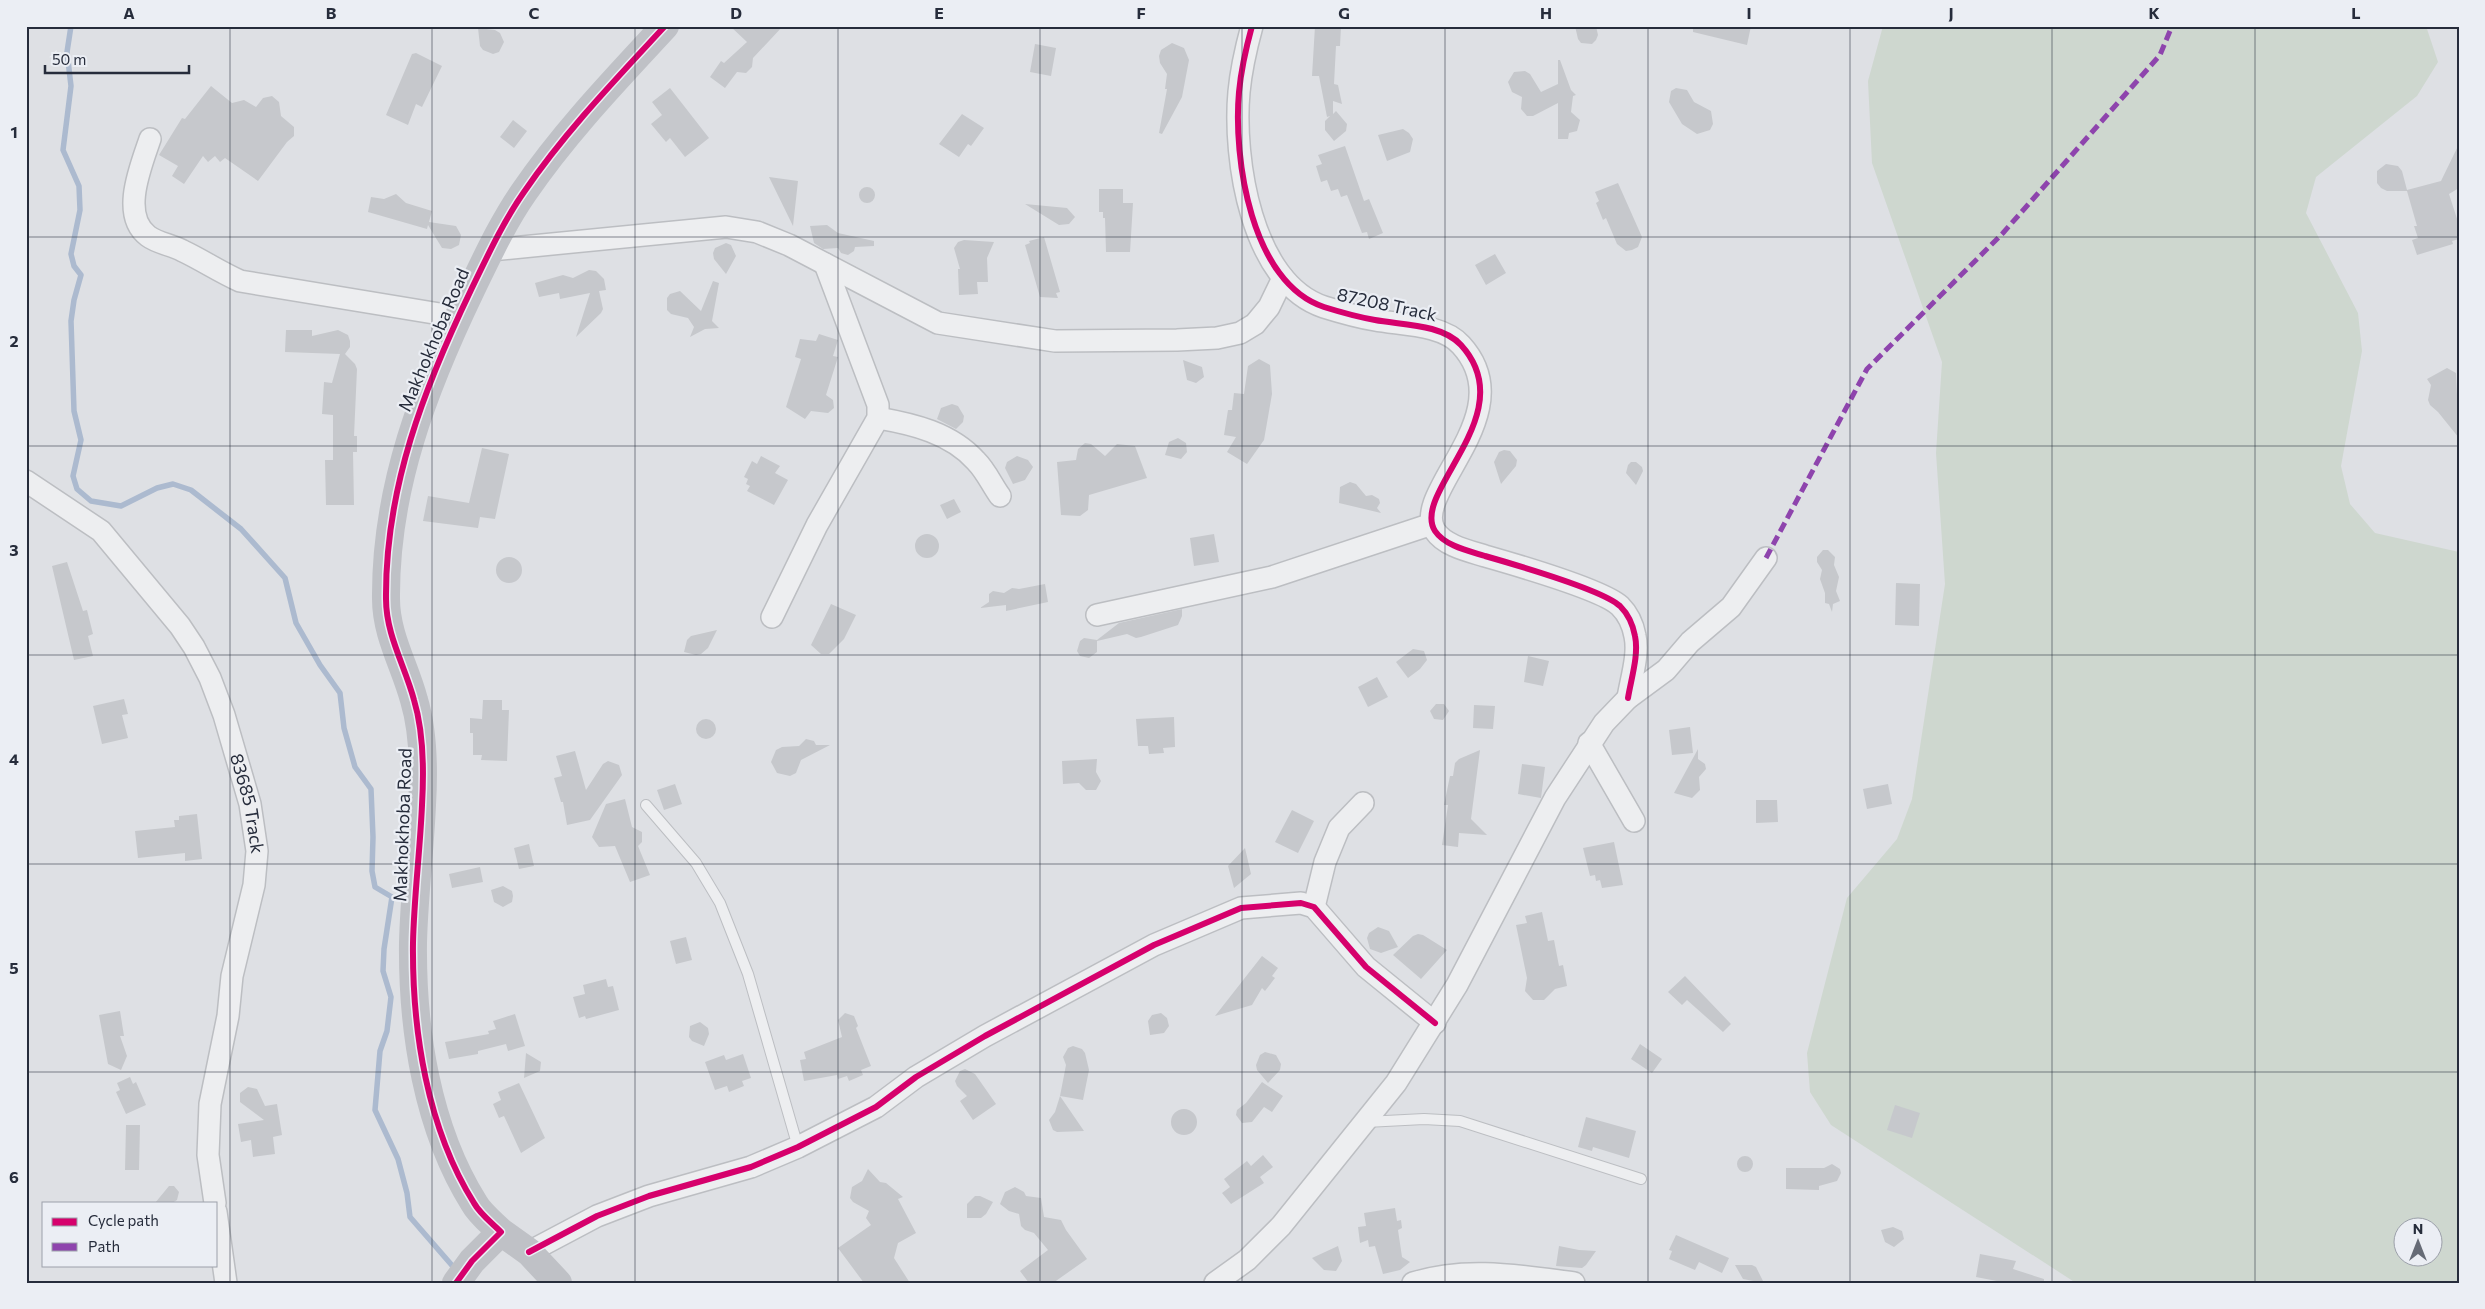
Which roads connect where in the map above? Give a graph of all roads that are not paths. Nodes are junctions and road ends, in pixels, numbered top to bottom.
1 (666, 26) edge
2 (1252, 26) edge
3 (150, 139) dead end
4 (491, 250) junction
5 (825, 264) junction
6 (1283, 278) junction
7 (458, 317) junction
8 (878, 418) junction
9 (26, 482) edge
10 (1000, 496) dead end
11 (1432, 524) junction
12 (1766, 558) dead end
13 (1097, 615) dead end
14 (772, 617) dead end
15 (1628, 698) junction
16 (1589, 743) junction
17 (1362, 803) dead end
18 (646, 805) dead end
19 (1634, 821) dead end
20 (1314, 907) junction
21 (1435, 1023) junction
22 (1365, 1122) junction
23 (798, 1147) junction
24 (1641, 1178) dead end
25 (215, 1202) edge
26 (218, 1226) edge
27 (501, 1232) junction
28 (529, 1252) junction
29 (226, 1283) edge
30 (456, 1283) edge
31 (558, 1283) edge
32 (1215, 1283) edge
33 (1414, 1283) edge
34 (1574, 1283) edge

1 - 4 street, Makhokhoba Road
2 - 6 street, 87208 Track
3 - 7 street
4 - 5 street
4 - 7 street, Makhokhoba Road
5 - 6 street
5 - 8 street
6 - 11 street, 87208 Track
7 - 27 street, Makhokhoba Road
8 - 10 street
8 - 14 street
9 - 25 street, 83685 Track
11 - 13 street
11 - 15 street
12 - 15 street
15 - 16 street
16 - 19 street
16 - 21 street
17 - 20 street
18 - 23 lane
20 - 21 street
20 - 23 street
21 - 22 street
22 - 24 lane
22 - 32 street
23 - 28 street
26 - 29 street
27 - 28 street, Makhokhoba Road
27 - 30 street
28 - 31 street, Makhokhoba Road
33 - 34 street

